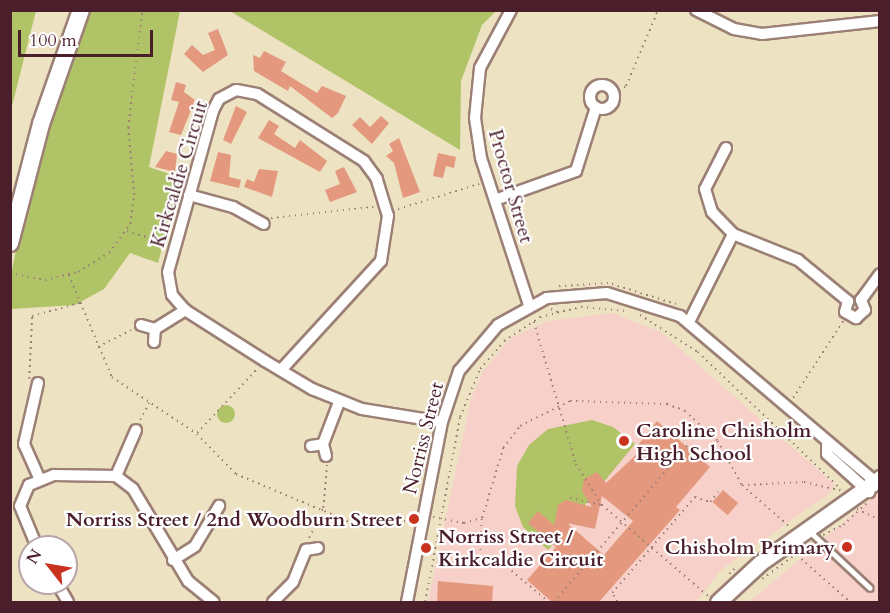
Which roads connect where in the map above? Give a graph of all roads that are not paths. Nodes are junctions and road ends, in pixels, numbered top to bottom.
1 (81, 10) edge
2 (511, 10) edge
3 (696, 10) edge
4 (879, 23) edge
5 (596, 107) junction
6 (726, 148) dead end
7 (189, 195) junction
8 (495, 200) junction
9 (264, 224) road end
10 (732, 234) junction
11 (10, 243) edge
12 (879, 274) edge
13 (861, 300) junction
14 (848, 301) junction
15 (529, 305) junction
16 (185, 310) junction
17 (689, 322) junction
18 (141, 325) road end
19 (155, 329) junction
20 (154, 342) dead end
21 (281, 370) junction
22 (38, 383) road end
23 (339, 402) junction
24 (442, 422) junction
25 (136, 430) road end
26 (323, 444) junction
27 (311, 446) dead end
28 (326, 456) road end
29 (116, 476) junction
30 (39, 478) junction
31 (874, 486) edge
32 (219, 506) dead end
33 (32, 535) edge
34 (813, 535) junction
35 (318, 548) dead end
36 (174, 560) junction
37 (870, 588) dead end
38 (714, 600) edge
39 (214, 603) edge
40 (273, 603) edge
41 (406, 603) edge
42 (730, 603) edge

1 - 11 main road
2 - 8 street, Proctor Street
3 - 4 street
5 - 5 street
5 - 8 street
6 - 10 street
7 - 9 street
7 - 16 street, Kirkcaldie Circuit
7 - 21 street, Kirkcaldie Circuit
8 - 15 street, Proctor Street
10 - 14 street
10 - 17 street
12 - 13 street
13 - 14 street
13 - 14 street
15 - 17 street, Norriss Street
15 - 24 street, Norriss Street
16 - 19 street
16 - 21 street, Kirkcaldie Circuit
17 - 31 street, Norriss Street
18 - 19 street
19 - 20 street
21 - 23 street, Kirkcaldie Circuit
22 - 30 street
23 - 24 street, Kirkcaldie Circuit
23 - 26 street
24 - 41 street, Norriss Street
25 - 29 street
26 - 27 street
26 - 28 street
29 - 30 street
29 - 36 street
30 - 33 street
31 - 34 street
32 - 36 street
34 - 37 lane
34 - 38 street
34 - 42 street
35 - 40 street
36 - 39 street

